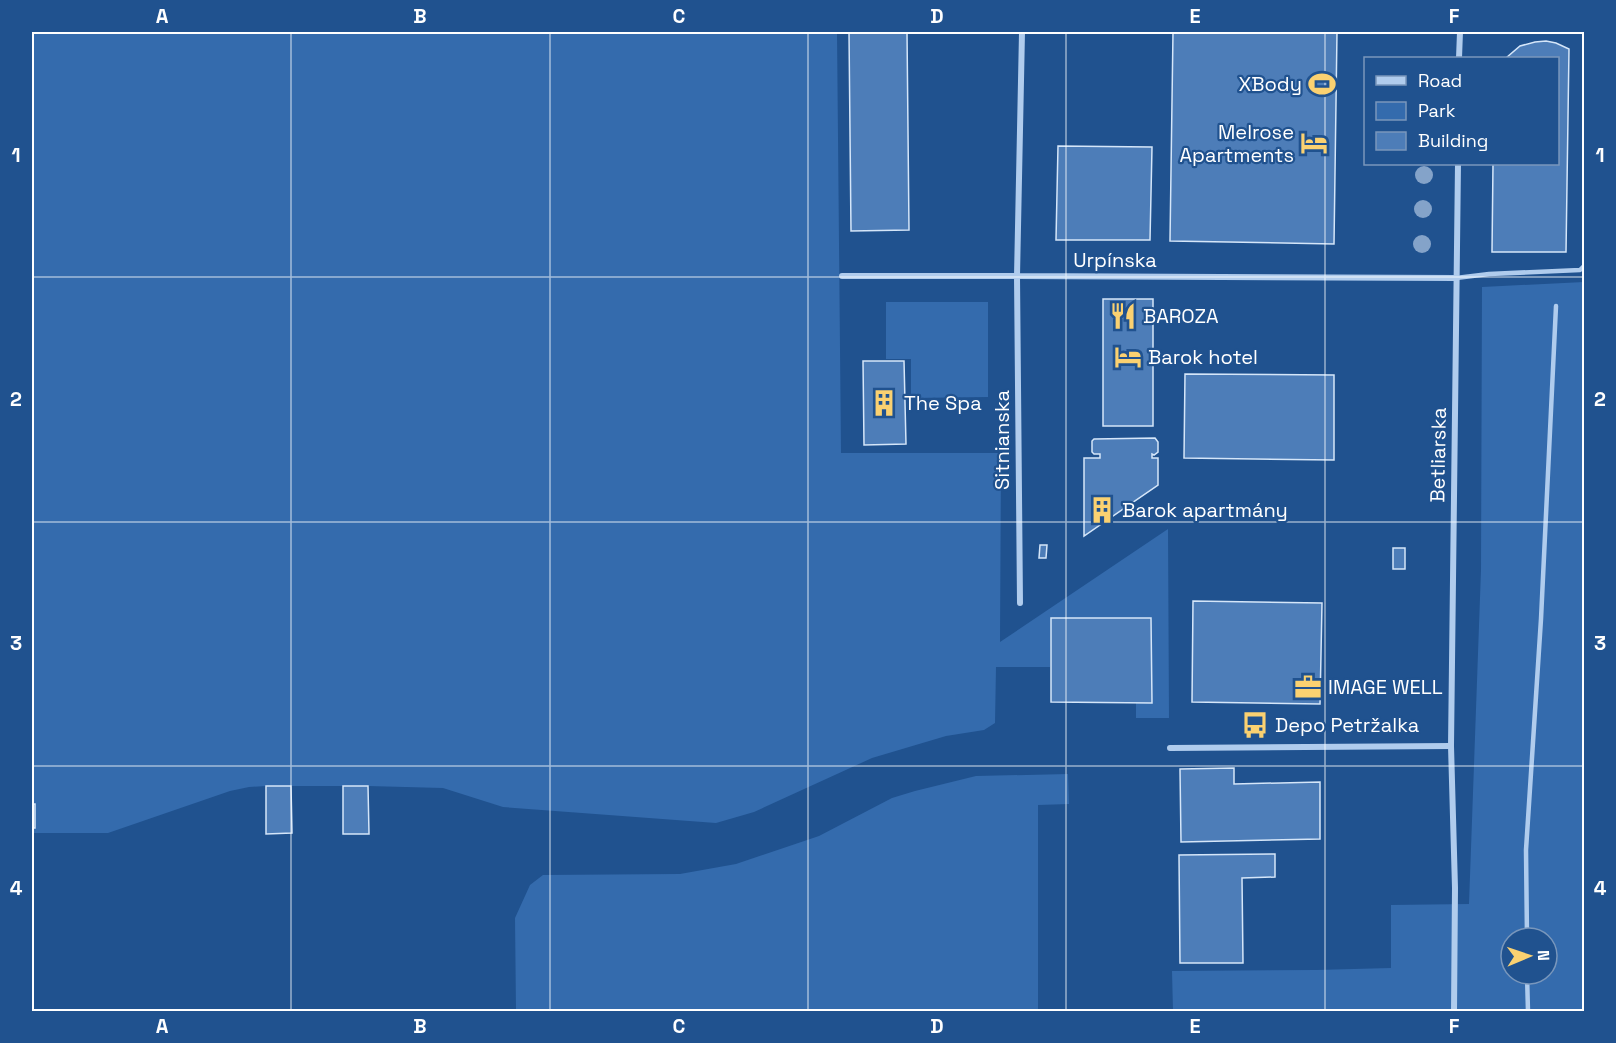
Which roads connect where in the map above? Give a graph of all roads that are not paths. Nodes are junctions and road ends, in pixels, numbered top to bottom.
1 (1022, 32) edge
2 (1460, 32) edge
3 (1459, 57) edge
4 (1458, 165) edge
5 (1584, 266) edge
6 (842, 276) dead end
7 (1017, 276) junction
8 (1456, 278) junction
9 (1556, 306) dead end
10 (1020, 603) dead end
11 (1451, 746) junction
12 (1170, 748) dead end
13 (1527, 926) edge
14 (1527, 986) edge
15 (1454, 1011) edge
16 (1528, 1011) edge

1 - 7 street
2 - 3 street
4 - 8 street, Betliarska
5 - 8 lane
6 - 7 street, Urpínska
7 - 8 street, Urpínska
7 - 10 street, Sitnianska
8 - 11 street, Betliarska
9 - 13 lane
11 - 12 street
11 - 15 street, Betliarska
14 - 16 lane

